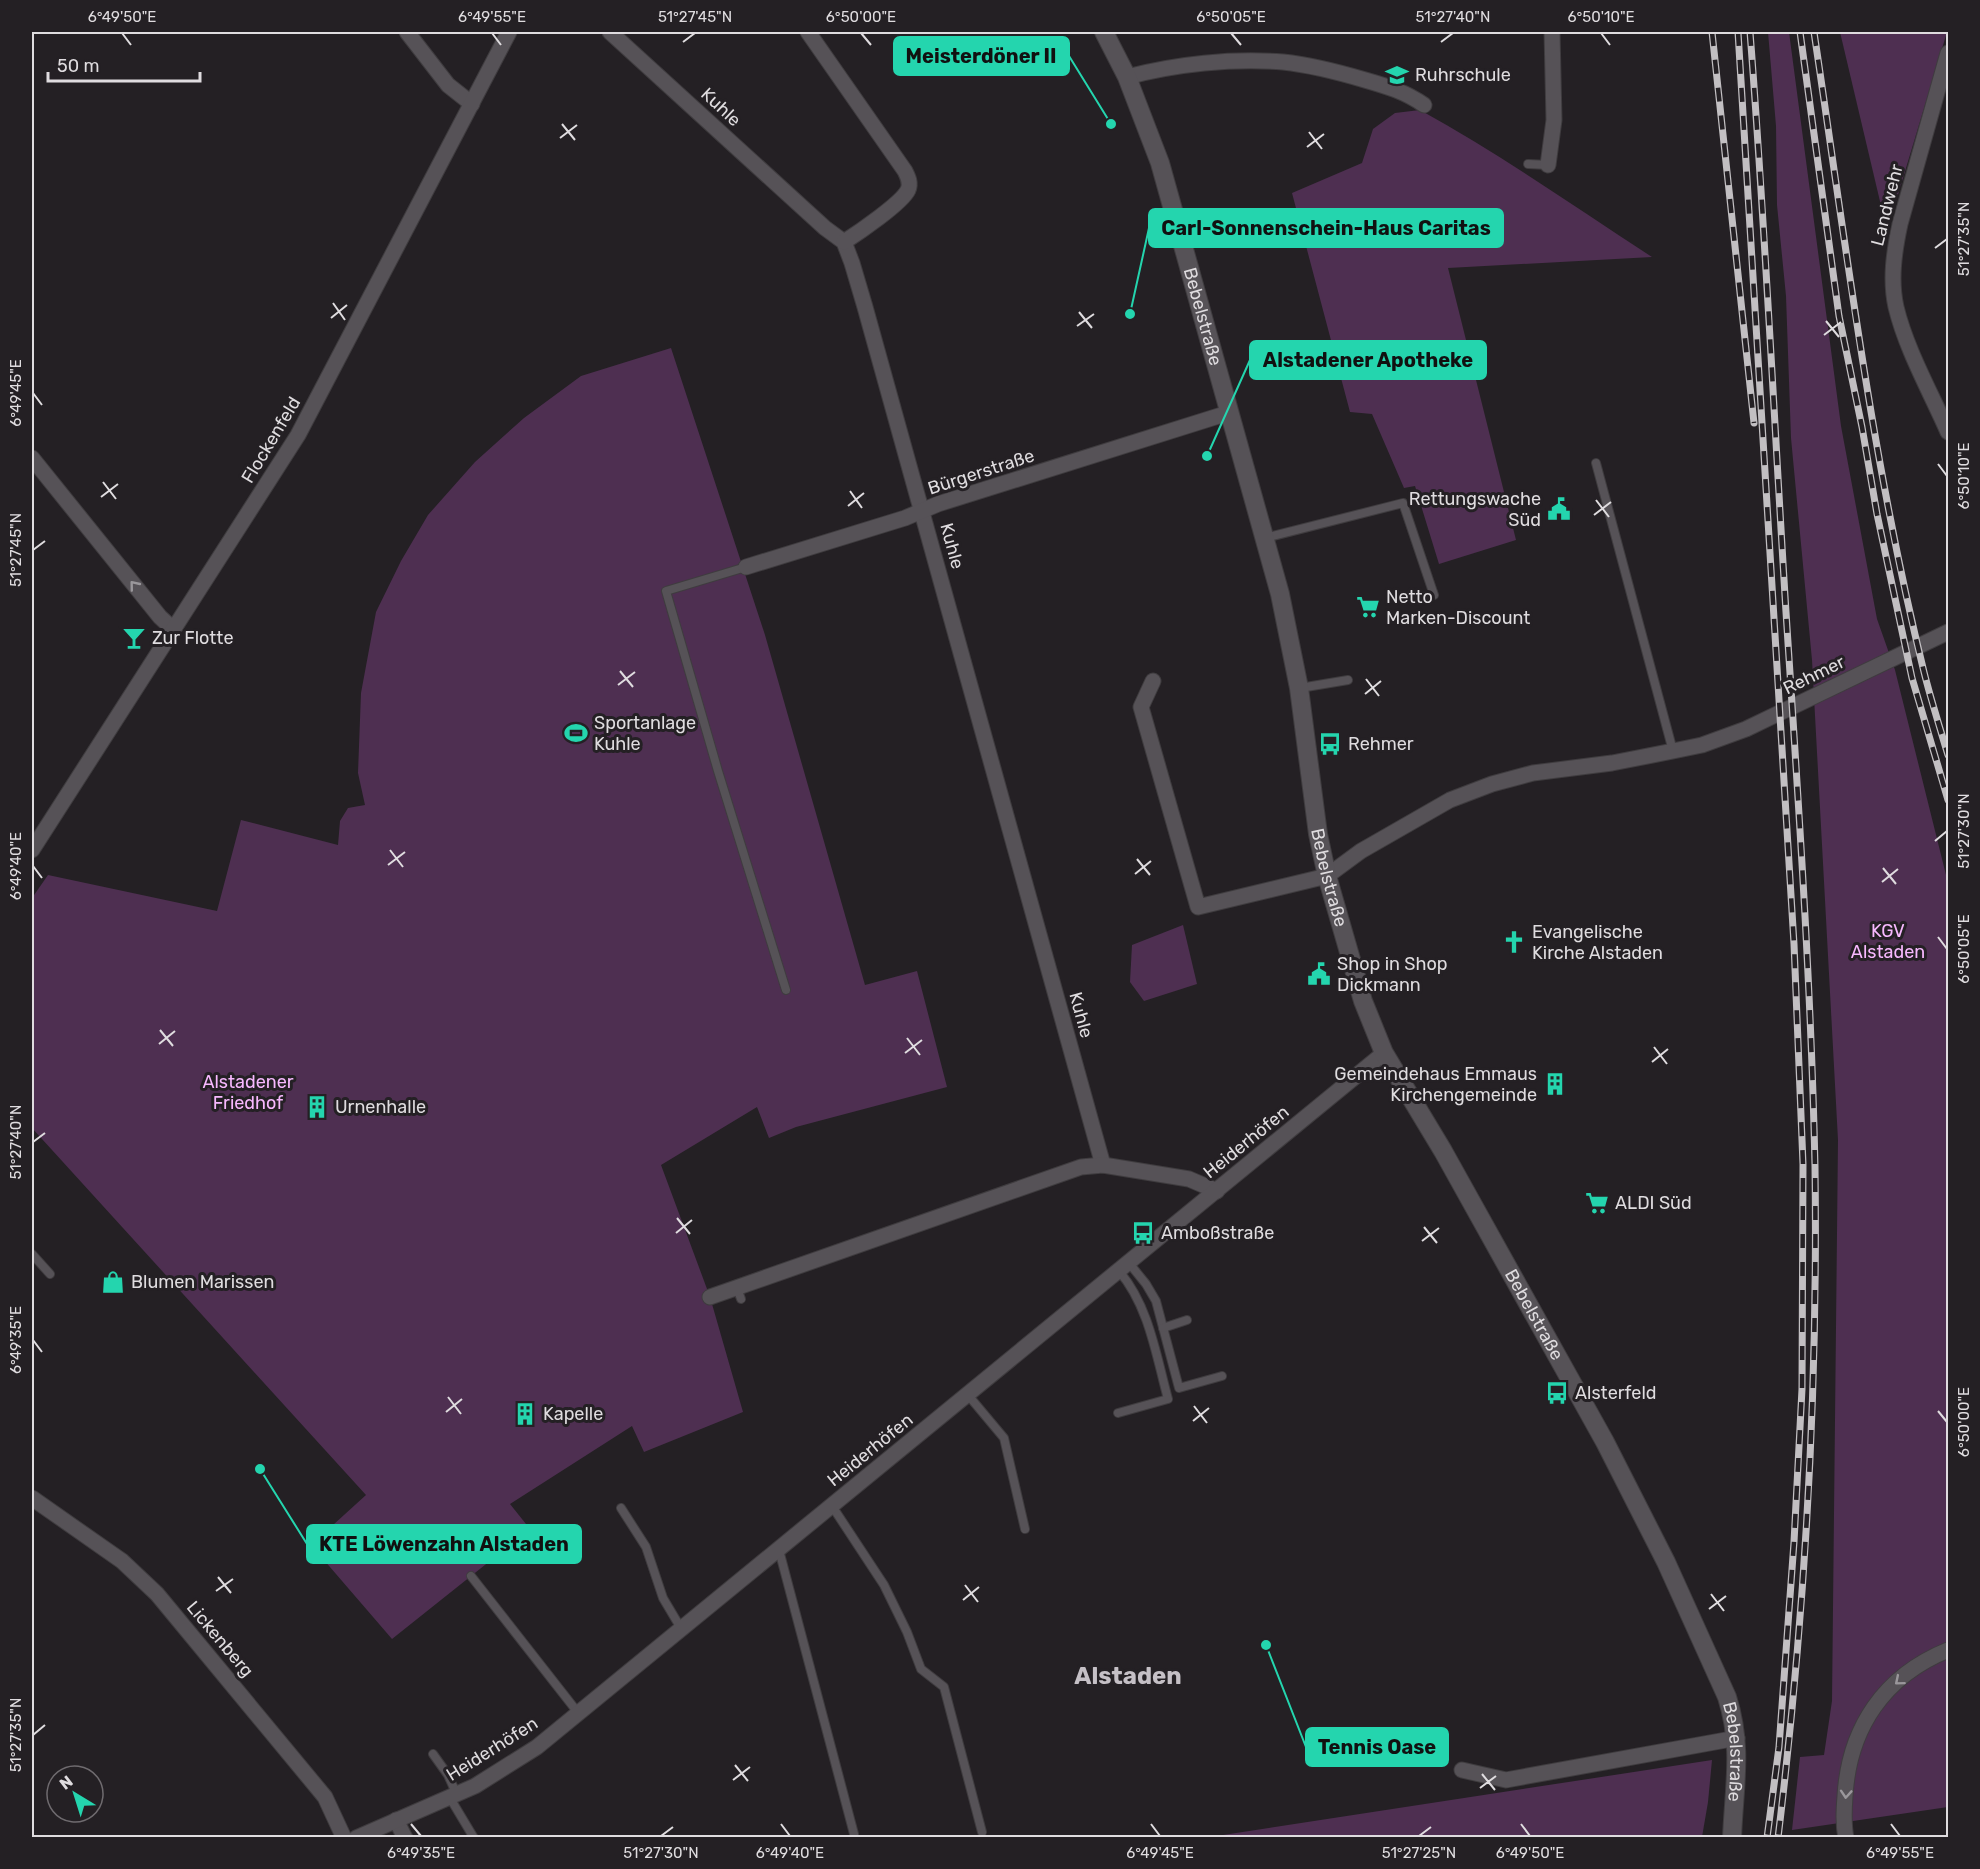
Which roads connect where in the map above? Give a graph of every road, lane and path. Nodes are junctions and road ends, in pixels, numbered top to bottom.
1 (406, 32) edge
2 (509, 32) edge
3 (610, 32) edge
4 (808, 32) edge
5 (1104, 32) edge
6 (1552, 32) edge
7 (1948, 53) edge
8 (1127, 77) junction
9 (472, 104) junction
10 (1424, 105) dead end
11 (1527, 164) dead end
12 (1548, 165) joint
13 (844, 242) junction
14 (1228, 413) junction
15 (1948, 432) edge
16 (32, 458) edge
17 (1596, 463) dead end
18 (922, 512) junction
19 (1264, 538) junction
20 (746, 567) joint
21 (1434, 595) dead end
22 (173, 629) junction
23 (1948, 632) edge
24 (1348, 680) dead end
25 (1153, 681) dead end
26 (1299, 688) junction
27 (1673, 751) junction
28 (32, 850) edge
29 (1327, 876) junction
30 (786, 990) dead end
31 (1384, 1053) junction
32 (1103, 1165) junction
33 (1217, 1191) junction
34 (32, 1254) edge
35 (1124, 1267) junction
36 (50, 1274) dead end
37 (710, 1297) dead end
38 (1187, 1320) dead end
39 (1163, 1328) junction
40 (1222, 1376) dead end
41 (968, 1395) junction
42 (1118, 1413) dead end
43 (32, 1498) edge
44 (832, 1506) junction
45 (621, 1508) dead end
46 (1025, 1529) dead end
47 (779, 1550) junction
48 (471, 1576) dead end
49 (682, 1630) junction
50 (1948, 1650) edge
51 (579, 1714) junction
52 (1737, 1738) junction
53 (433, 1754) dead end
54 (1461, 1770) dead end
55 (453, 1796) junction
56 (396, 1820) junction
57 (1845, 1831) edge
58 (982, 1832) dead end
59 (854, 1834) dead end
60 (1732, 1836) edge
61 (344, 1838) edge
62 (356, 1838) edge
63 (405, 1838) edge
64 (474, 1838) edge

1 - 9 street
2 - 9 street, Flockenfeld
3 - 13 street, Kuhle
4 - 13 street
5 - 8 street, Bebelstraße
6 - 12 street
7 - 15 street, Landwehr
8 - 10 street
8 - 14 street, Bebelstraße
9 - 22 street, Flockenfeld
11 - 12 lane
13 - 18 street, Kuhle
14 - 18 street, Bürgerstraße
14 - 19 street, Bebelstraße
22 -> 16 street
17 - 27 lane
18 - 20 street, Bürgerstraße
18 - 32 street, Kuhle
19 - 21 lane
19 - 26 street, Bebelstraße
20 - 30 lane
22 - 28 street, Flockenfeld
23 - 27 street, Rehmer
24 - 26 lane
25 - 29 street
26 - 29 street, Bebelstraße
27 - 29 street, Rehmer
29 - 31 street, Bebelstraße
31 - 33 street, Heiderhöfen
31 - 52 street, Bebelstraße
32 - 33 street
32 - 37 street
33 - 35 street, Heiderhöfen
34 - 36 lane
35 - 39 lane
35 - 41 street, Heiderhöfen
35 - 42 lane
38 - 39 lane
39 - 40 lane
41 - 44 street, Heiderhöfen
41 - 46 lane
43 - 61 street, Lickenberg
44 - 47 street, Heiderhöfen
44 - 58 lane
45 - 49 lane
47 - 49 street, Heiderhöfen
47 - 59 lane
48 - 51 lane
49 - 51 street, Heiderhöfen
50 -> 57 street
51 - 55 street, Heiderhöfen
52 - 54 street
52 - 60 street, Bebelstraße
53 - 55 lane
55 - 56 street, Heiderhöfen
55 - 64 lane
56 - 62 street, Heiderhöfen
56 - 63 street

